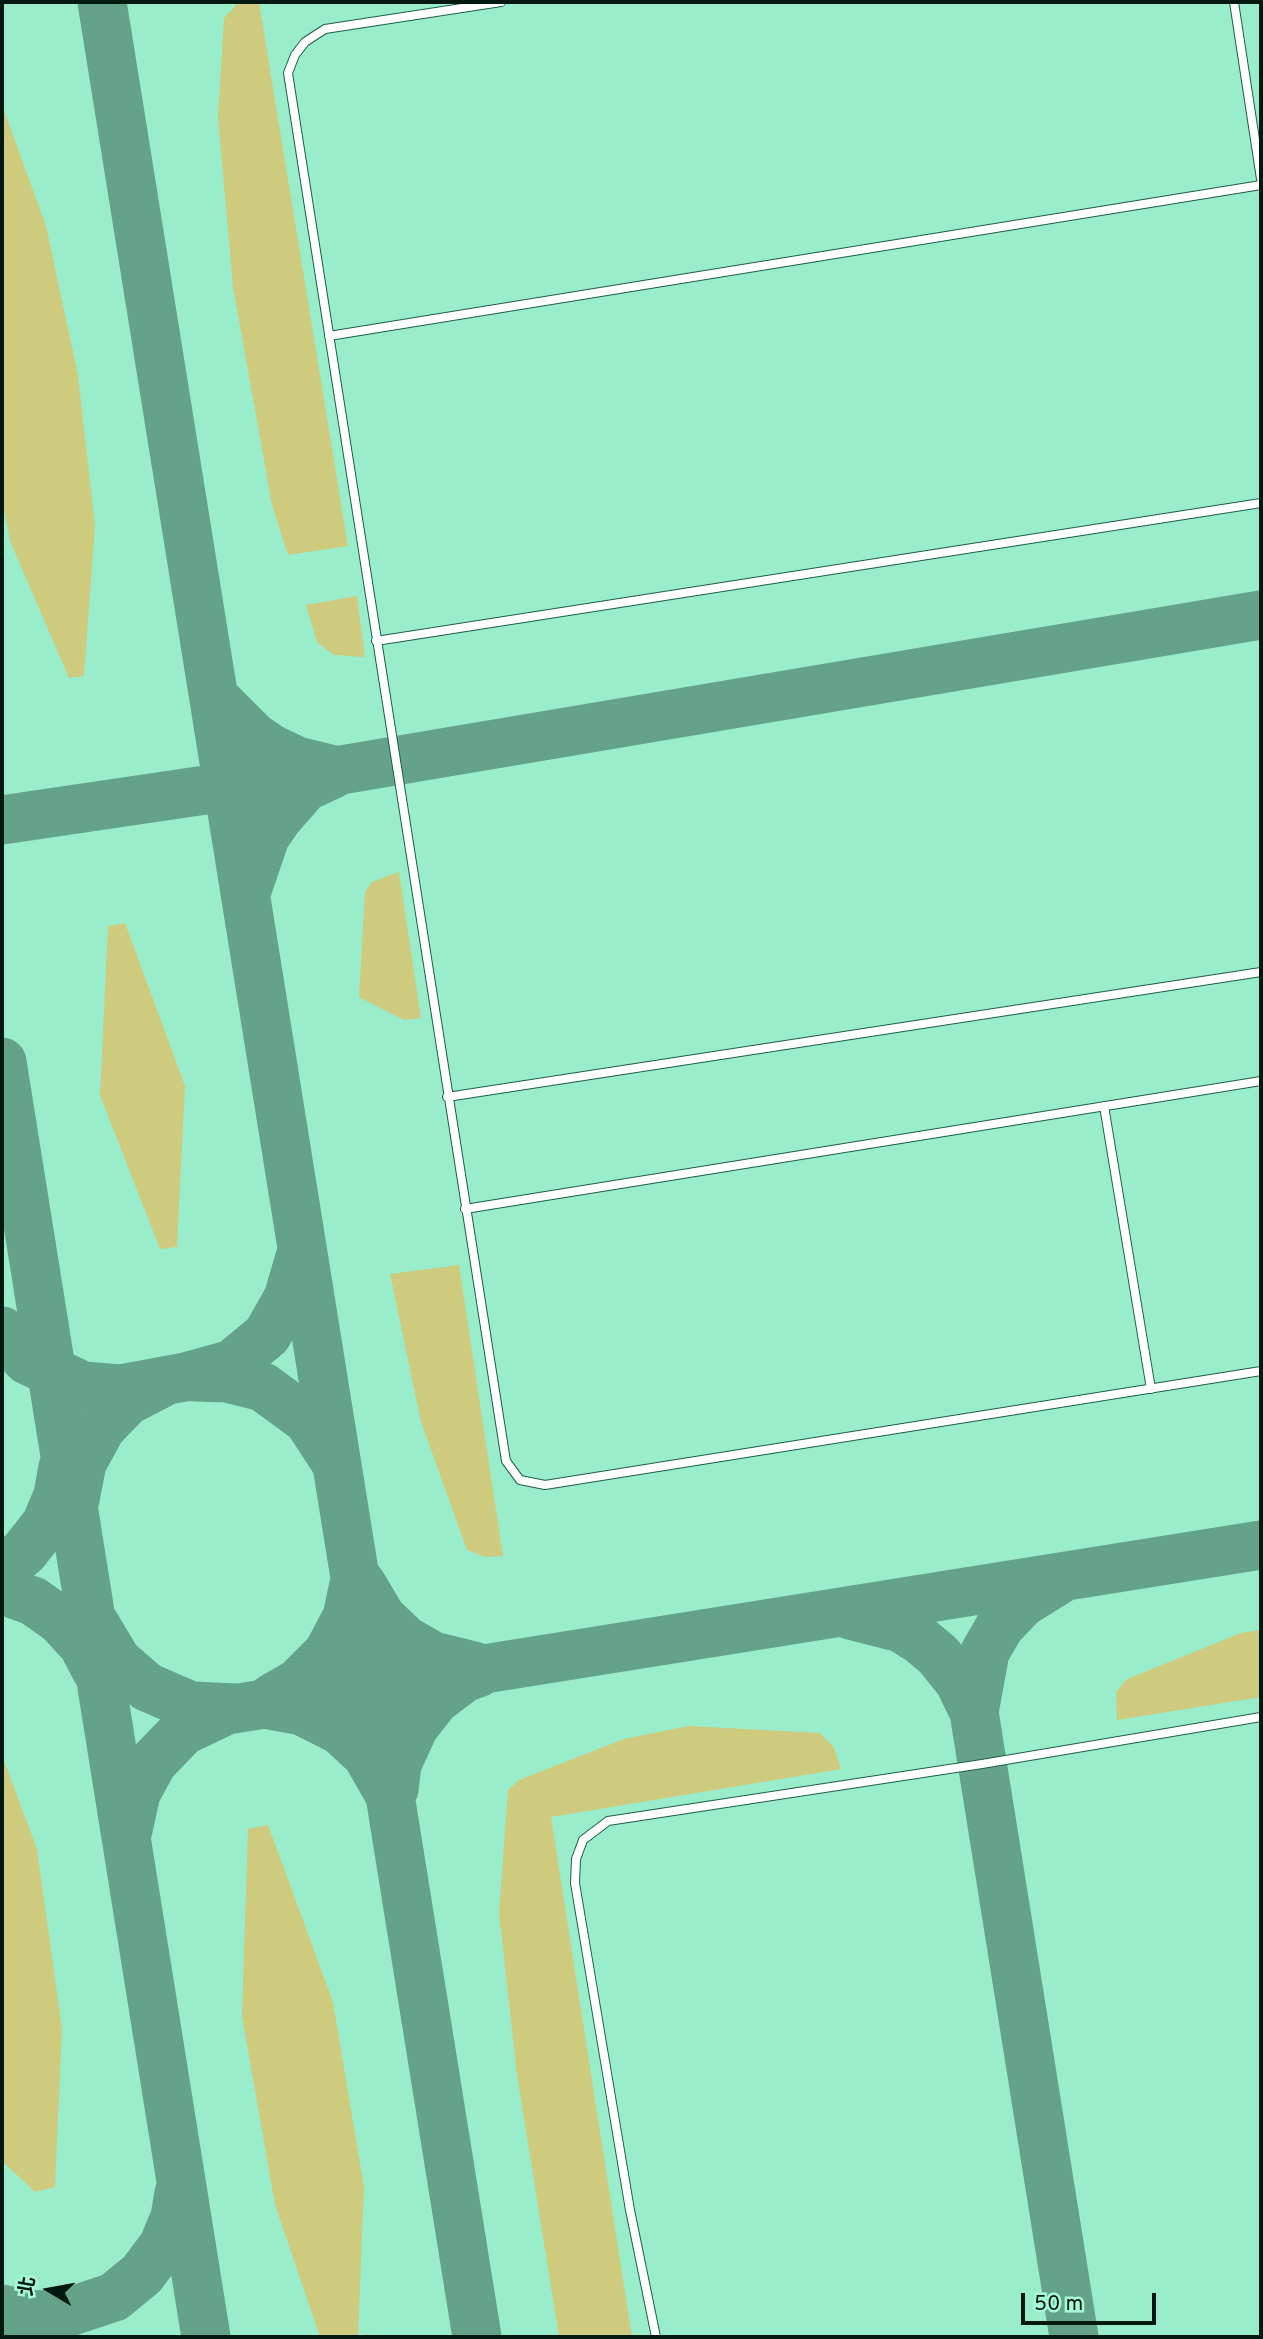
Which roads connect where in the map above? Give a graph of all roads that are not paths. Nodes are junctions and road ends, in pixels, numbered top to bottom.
1 (501, 2) edge
2 (1234, 2) edge
3 (1261, 178) edge
4 (1261, 185) edge
5 (330, 336) junction
6 (1261, 503) edge
7 (376, 641) junction
8 (1261, 972) edge
9 (1261, 1081) edge
10 (447, 1097) junction
11 (1104, 1106) junction
12 (465, 1209) junction
13 (1261, 1371) edge
14 (1151, 1389) junction
15 (1261, 1717) edge
16 (656, 2337) edge

1 - 5 lane
2 - 3 lane
4 - 5 lane
5 - 7 lane
6 - 7 lane
7 - 10 lane
8 - 10 lane
9 - 11 lane
10 - 12 lane
11 - 12 lane
11 - 14 lane
12 - 14 lane
13 - 14 lane
15 - 16 lane

